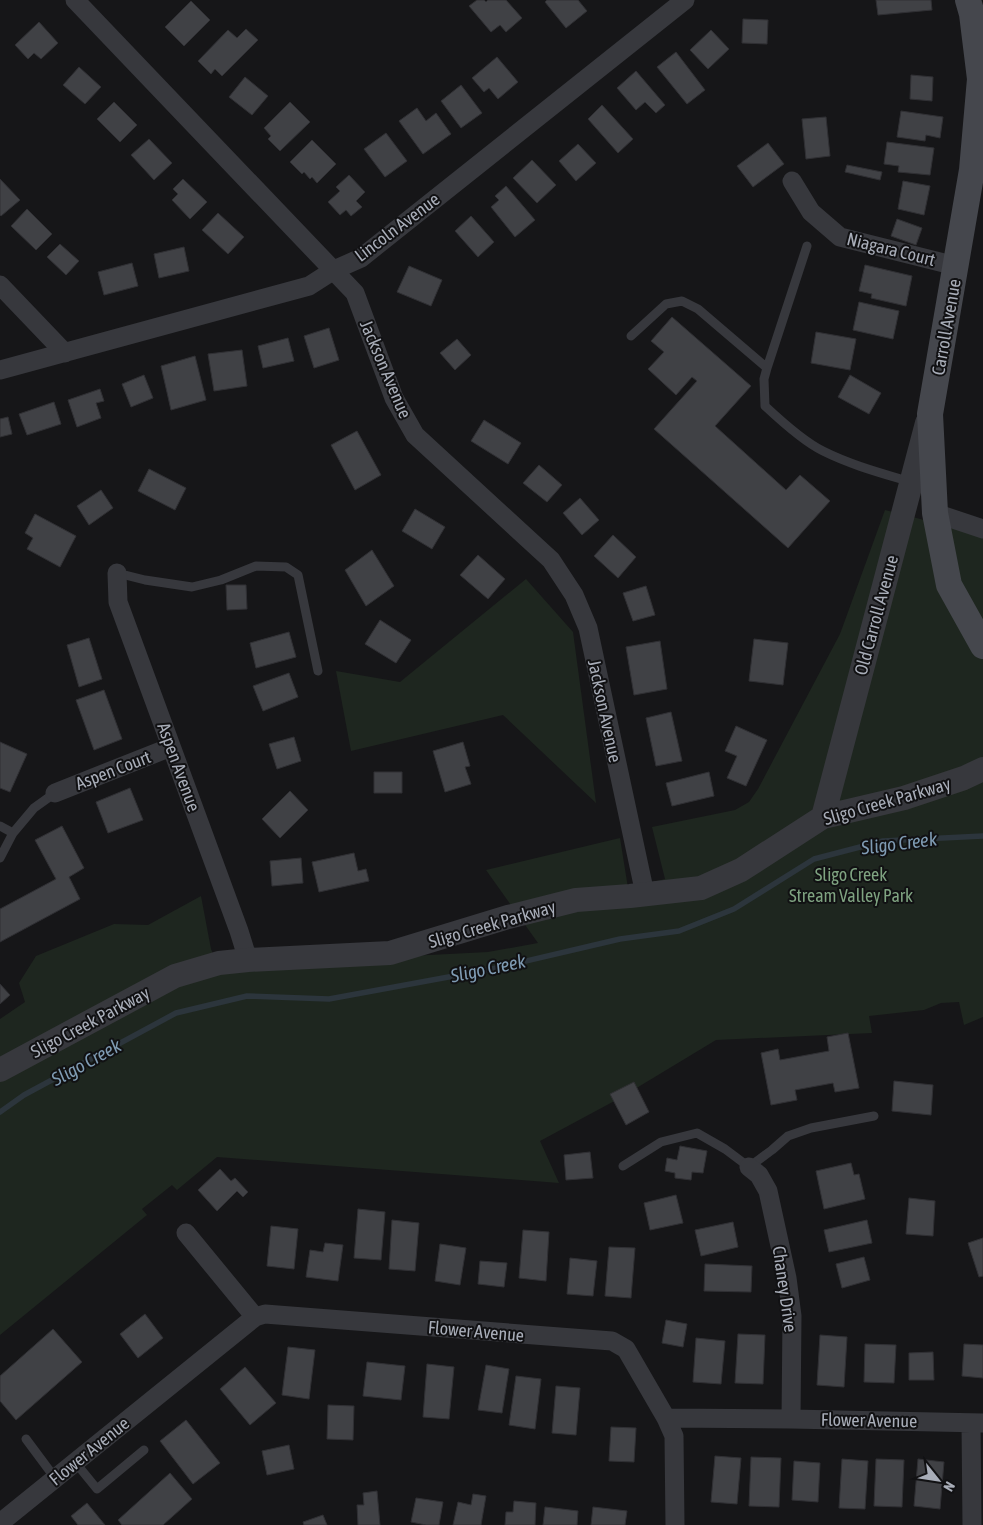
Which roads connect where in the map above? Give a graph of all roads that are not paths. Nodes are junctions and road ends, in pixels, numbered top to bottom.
1 (75, 0) edge
2 (685, 0) edge
3 (968, 0) edge
4 (792, 181) dead end
5 (807, 246) dead end
6 (956, 266) junction
7 (334, 270) junction
8 (0, 285) edge
9 (631, 336) dead end
10 (65, 352) junction
11 (767, 368) junction
12 (0, 370) edge
13 (930, 414) junction
14 (911, 482) junction
15 (935, 512) junction
16 (983, 529) edge
17 (117, 573) joint
18 (983, 646) edge
19 (318, 671) dead end
20 (171, 747) junction
21 (983, 769) edge
22 (55, 792) joint
23 (823, 817) junction
24 (0, 826) edge
25 (13, 833) junction
26 (0, 858) edge
27 (644, 894) junction
28 (248, 960) junction
29 (0, 1070) edge
30 (874, 1116) dead end
31 (623, 1166) dead end
32 (748, 1167) junction
33 (186, 1233) dead end
34 (255, 1317) junction
35 (666, 1418) junction
36 (791, 1418) junction
37 (977, 1423) edge
38 (26, 1439) dead end
39 (144, 1450) dead end
40 (75, 1462) junction
41 (55, 1478) junction
42 (0, 1523) edge
43 (675, 1525) edge
44 (972, 1525) edge

1 - 7 street, Jackson Avenue
2 - 7 street, Lincoln Avenue
3 - 6 main road, Carroll Avenue
4 - 6 street, Niagara Court
5 - 11 lane
6 - 13 main road, Carroll Avenue
7 - 10 street, Lincoln Avenue
7 - 27 street, Jackson Avenue
8 - 10 street
9 - 11 lane
10 - 12 street, Lincoln Avenue
11 - 14 lane
13 - 14 street, Old Carroll Avenue
13 - 15 main road, Carroll Avenue
14 - 23 street, Old Carroll Avenue
15 - 16 street
15 - 18 main road, Carroll Avenue
17 - 19 lane
17 - 20 street, Aspen Avenue
20 - 22 street, Aspen Court
20 - 28 street, Aspen Avenue
21 - 23 street, Sligo Creek Parkway
22 - 25 lane
23 - 27 street, Sligo Creek Parkway
24 - 25 lane
25 - 26 lane
27 - 28 street, Sligo Creek Parkway
28 - 29 street, Sligo Creek Parkway
30 - 32 lane
31 - 32 lane
32 - 36 street, Chaney Drive
33 - 34 street
34 - 35 street, Flower Avenue
34 - 40 street, Flower Avenue
35 - 36 street, Flower Avenue
35 - 43 street
36 - 37 street, Flower Avenue
37 - 44 street
38 - 41 lane
39 - 40 lane
40 - 41 street, Flower Avenue
41 - 42 street, Flower Avenue

